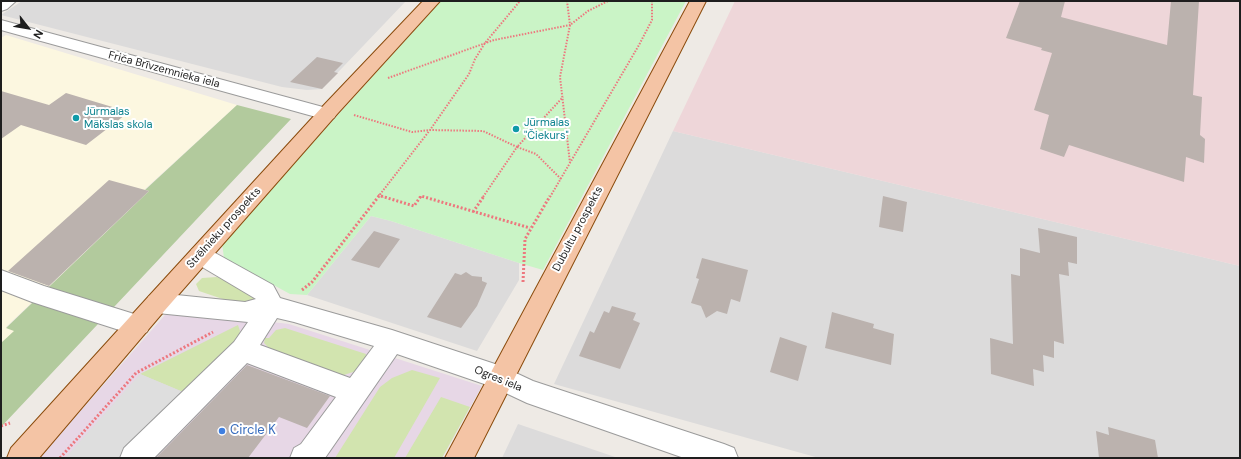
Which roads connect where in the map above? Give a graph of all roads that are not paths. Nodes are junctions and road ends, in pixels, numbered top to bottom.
1 (8, 1) edge
2 (432, 1) edge
3 (698, 1) edge
4 (1, 6) edge
5 (1, 25) edge
6 (329, 111) junction
7 (200, 255) junction
8 (1, 280) edge
9 (157, 303) junction
10 (275, 307) junction
11 (138, 325) junction
12 (392, 341) junction
13 (242, 350) junction
14 (501, 378) junction
15 (356, 393) junction
16 (21, 458) edge
17 (134, 458) edge
18 (304, 458) edge
19 (459, 458) edge
20 (724, 458) edge

1 - 4 street
2 - 6 main road, Strēlnieku prospekts
3 - 14 main road, Dubultu prospekts
5 - 6 street, Friča Brīvzemnieka iela
6 - 7 main road, Strēlnieku prospekts
7 - 9 main road, Strēlnieku prospekts
7 - 10 street
8 - 11 street
9 - 10 street, Ogres iela
9 - 11 main road, Strēlnieku prospekts
10 - 12 street, Ogres iela
10 - 13 street
11 - 16 main road, Strēlnieku prospekts
12 - 14 street, Ogres iela
12 - 15 street
13 - 15 street
13 - 17 street
14 - 19 main road, Dubultu prospekts
14 - 20 street, Ogres iela
15 - 18 street

